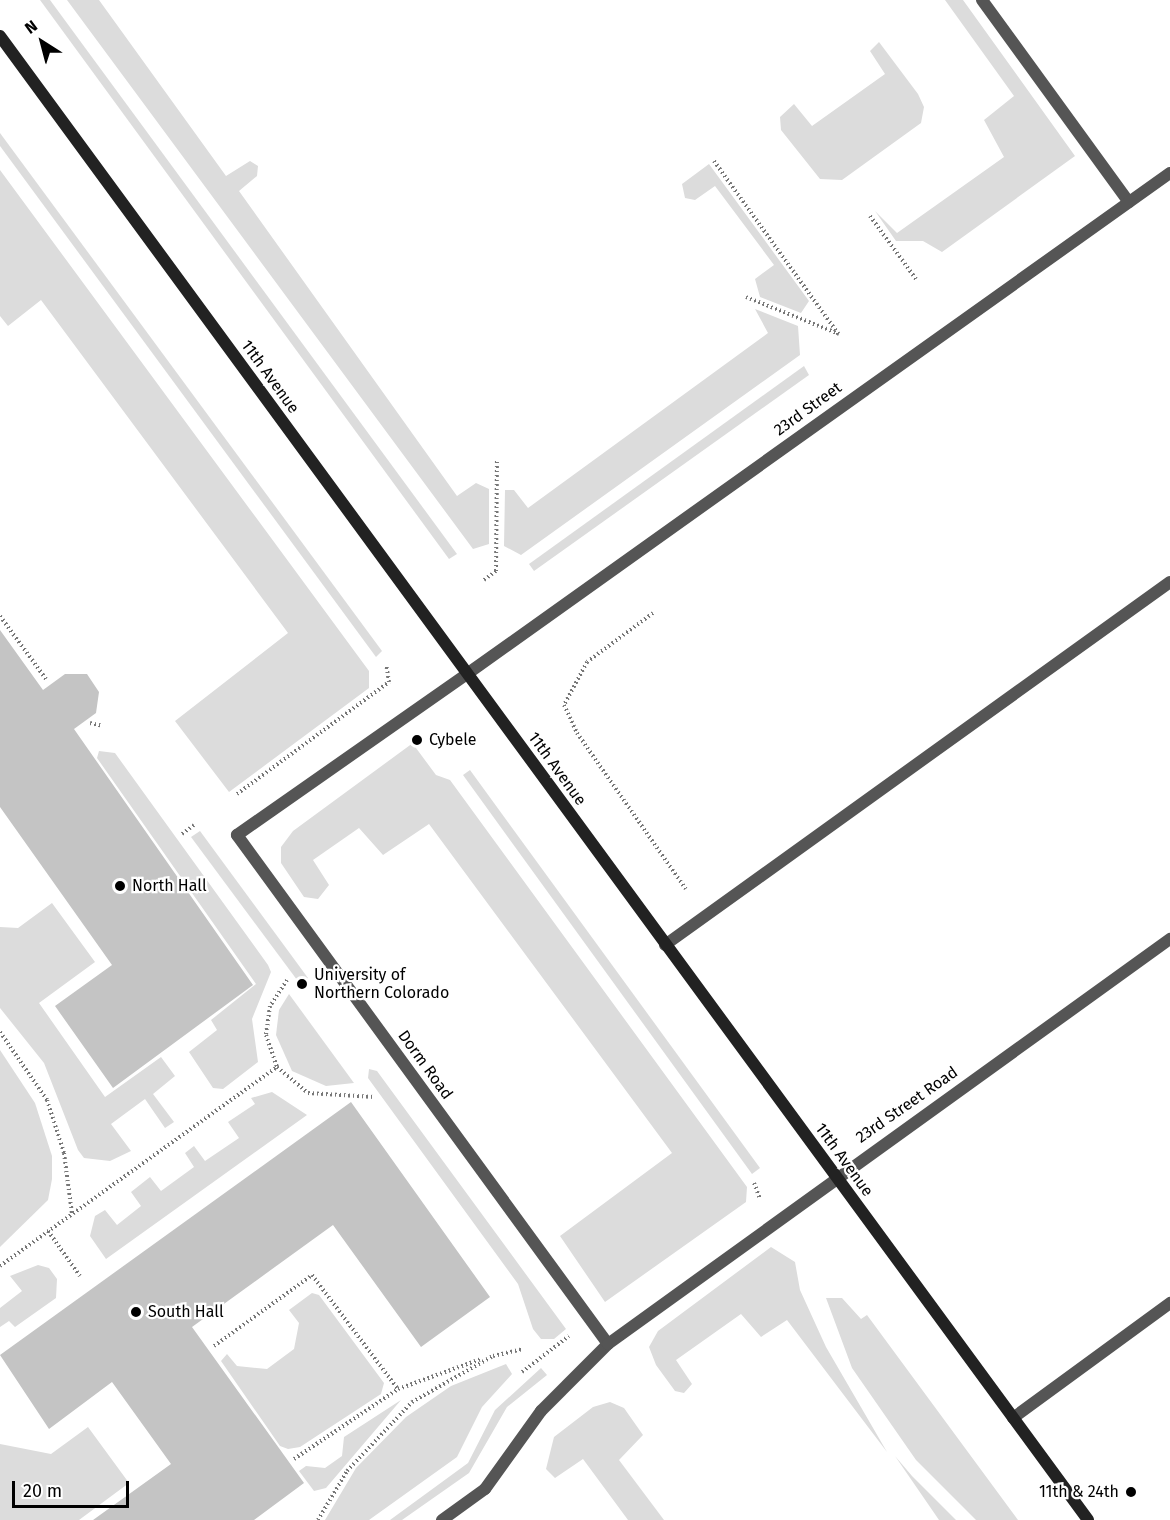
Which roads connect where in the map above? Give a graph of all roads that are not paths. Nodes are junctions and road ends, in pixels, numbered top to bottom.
1 (982, 0) edge
2 (0, 36) edge
3 (1170, 173) edge
4 (1129, 202) junction
5 (1170, 582) edge
6 (467, 674) junction
7 (1170, 939) edge
8 (665, 945) junction
9 (835, 1176) junction
10 (1170, 1303) edge
11 (608, 1344) junction
12 (1013, 1418) junction
13 (442, 1520) edge
14 (1088, 1520) edge

1 - 4 street
2 - 6 main road, 11th Avenue
3 - 4 street, 23rd Street
4 - 6 street, 23rd Street
5 - 8 street
6 - 8 main road, 11th Avenue
6 - 11 street, Dorm Road
7 - 9 street, 23rd Street Road
8 - 9 main road, 11th Avenue
9 - 11 street, 23rd Street Road
9 - 12 main road, 11th Avenue
10 - 12 street
11 - 13 street
12 - 14 main road, 11th Avenue

